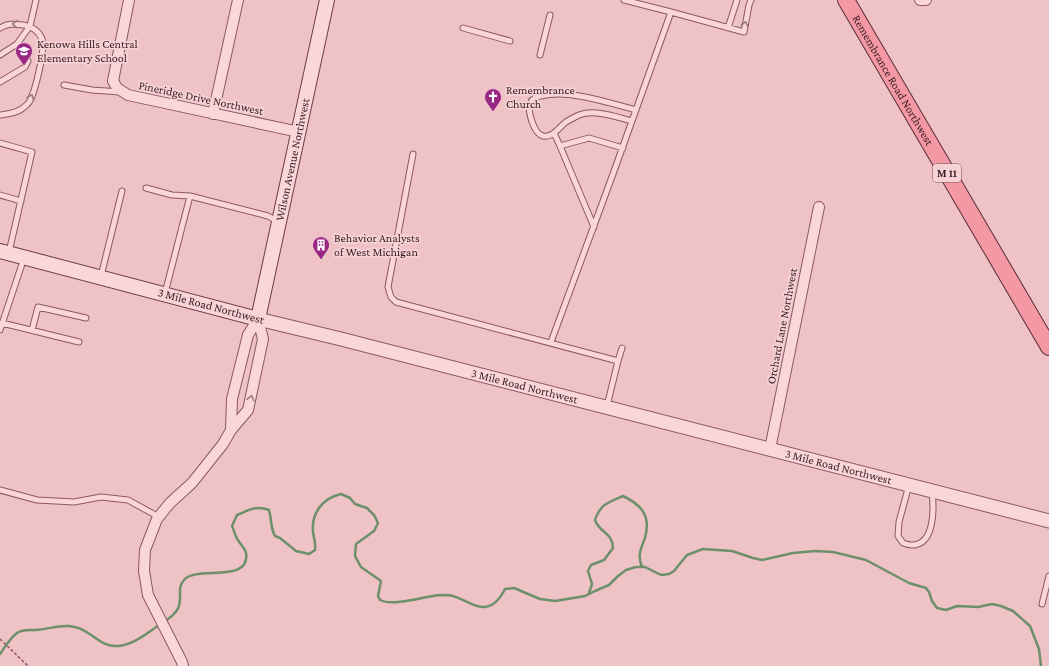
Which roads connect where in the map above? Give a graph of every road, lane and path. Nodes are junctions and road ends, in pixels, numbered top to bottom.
1 (36, 0) edge
2 (129, 0) edge
3 (238, 0) edge
4 (327, 0) edge
5 (624, 0) edge
6 (737, 0) edge
7 (751, 0) edge
8 (846, 0) edge
9 (920, 0) edge
10 (926, 0) edge
11 (671, 12) junction
12 (550, 15) dead end
13 (30, 26) junction
14 (0, 28) edge
15 (463, 28) dead end
16 (728, 28) junction
17 (510, 41) dead end
18 (17, 44) junction
19 (0, 55) edge
20 (540, 55) dead end
21 (0, 82) edge
22 (64, 85) dead end
23 (123, 92) junction
24 (636, 110) junction
25 (213, 114) junction
26 (0, 115) edge
27 (632, 121) junction
28 (299, 132) junction
29 (554, 133) junction
30 (0, 143) edge
31 (560, 146) junction
32 (623, 148) junction
33 (413, 154) dead end
34 (146, 188) dead end
35 (122, 191) dead end
36 (0, 195) edge
37 (190, 196) junction
38 (21, 201) junction
39 (819, 207) dead end
40 (280, 222) junction
41 (594, 227) junction
42 (4, 252) edge
43 (25, 257) junction
44 (101, 277) junction
45 (165, 294) junction
46 (86, 318) dead end
47 (258, 319) junction
48 (2, 323) junction
49 (0, 330) edge
50 (32, 330) junction
51 (79, 342) dead end
52 (551, 342) junction
53 (1049, 347) edge
54 (622, 348) dead end
55 (618, 361) junction
56 (607, 408) junction
57 (231, 430) junction
58 (770, 449) junction
59 (909, 485) junction
60 (0, 490) edge
61 (932, 491) junction
62 (159, 517) junction
63 (1049, 522) edge
64 (1049, 576) edge
65 (1042, 604) dead end
66 (0, 639) edge
67 (28, 666) edge
68 (183, 666) edge

1 - 13 lane
2 - 23 street, Pineridge Drive Northwest
3 - 25 street
4 - 28 main road, Wilson Avenue Northwest
5 - 11 lane
6 - 16 lane
16 -> 7 lane
8 - 53 main road, Remembrance Road Northwest / M 11
9 - 10 street
11 - 16 lane
11 - 24 lane
12 - 20 lane
13 -> 14 lane
13 - 18 lane
26 -> 13 lane
15 - 17 lane
18 - 19 lane
18 - 21 lane
22 - 23 lane
23 - 25 street, Pineridge Drive Northwest
24 - 27 lane
24 - 29 lane
25 - 28 street, Pineridge Drive Northwest
27 - 29 lane
27 - 32 lane
28 - 40 main road, Wilson Avenue Northwest
29 - 31 lane
30 - 38 lane
31 - 32 lane
31 - 41 lane
32 - 41 lane
33 - 52 lane
34 - 37 lane
35 - 44 lane
36 - 38 lane
37 - 40 lane
37 - 45 lane
38 - 42 lane
39 - 58 street, Orchard Lane Northwest
40 - 47 main road, Wilson Avenue Northwest
41 - 52 lane
42 - 43 main road, 3 Mile Road Northwest
43 - 44 main road, 3 Mile Road Northwest
43 - 48 lane
44 - 45 main road, 3 Mile Road Northwest
45 - 47 main road, 3 Mile Road Northwest
46 - 50 lane
47 - 56 street, 3 Mile Road Northwest
47 - 57 street
57 -> 47 street
48 - 49 lane
48 - 50 lane
50 - 51 lane
52 - 55 lane
54 - 55 lane
55 - 56 lane
56 - 58 street, 3 Mile Road Northwest
57 - 62 street
58 - 59 street, 3 Mile Road Northwest
59 - 61 street, 3 Mile Road Northwest
59 - 61 lane
60 - 62 lane
61 - 63 street, 3 Mile Road Northwest
62 - 68 street
64 - 65 lane
66 - 67 path

